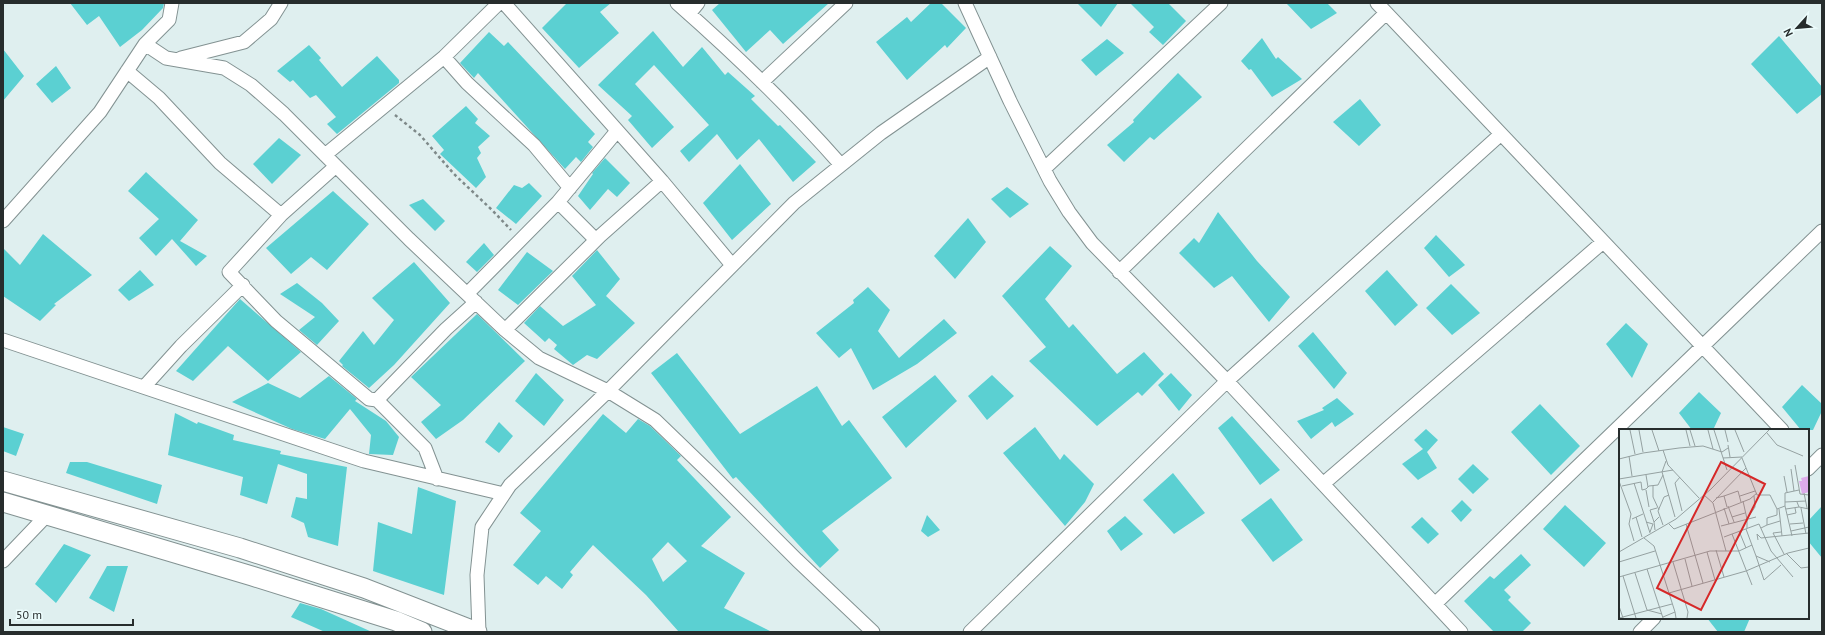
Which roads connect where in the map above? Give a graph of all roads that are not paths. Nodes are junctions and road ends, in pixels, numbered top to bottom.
1 (172, 3) edge
2 (281, 3) edge
3 (499, 3) edge
4 (504, 3) edge
5 (677, 3) edge
6 (698, 3) edge
7 (846, 3) edge
8 (965, 3) edge
9 (1221, 3) edge
10 (1377, 3) edge
11 (1386, 13) junction
12 (689, 14) junction
13 (145, 44) junction
14 (444, 57) junction
15 (990, 57) junction
16 (177, 59) junction
17 (127, 71) junction
18 (762, 82) junction
19 (617, 131) junction
20 (1501, 134) junction
21 (325, 155) junction
22 (841, 165) junction
23 (336, 166) junction
24 (1044, 169) junction
25 (662, 181) junction
26 (570, 188) junction
27 (558, 202) junction
28 (281, 215) junction
29 (3, 221) edge
30 (1822, 231) edge
31 (596, 240) junction
32 (1603, 242) junction
33 (732, 265) junction
34 (1120, 272) junction
35 (242, 285) junction
36 (471, 298) junction
37 (505, 330) junction
38 (3, 340) edge
39 (1703, 347) junction
40 (1227, 382) junction
41 (144, 387) junction
42 (608, 391) junction
43 (377, 400) junction
44 (1781, 429) edge
45 (437, 479) junction
46 (3, 481) edge
47 (1323, 484) junction
48 (504, 494) junction
49 (3, 502) edge
50 (47, 515) junction
51 (3, 561) edge
52 (1435, 604) junction
53 (1653, 619) edge
54 (422, 632) edge
55 (478, 632) edge
56 (873, 632) edge
57 (970, 632) edge
58 (1461, 632) edge
59 (1640, 632) edge

1 - 13 street
2 - 16 street
3 - 14 street
4 - 19 street
5 - 12 street
6 - 12 street
7 - 18 street
8 - 15 street
9 - 24 street
10 - 11 street
11 - 20 street
11 - 34 street
12 - 18 street
13 - 16 street
13 - 17 street
14 - 21 street
14 - 26 street
15 - 22 street
15 - 24 street
16 - 21 street
17 - 28 street
17 - 29 street
18 - 22 street
19 - 25 street
19 - 26 street
20 - 32 street
20 - 40 street
21 - 23 street
22 - 33 street
23 - 28 street
23 - 36 street
24 - 34 street
25 - 31 street
25 - 33 street
26 - 27 street
27 - 31 street
27 - 36 street
28 - 35 street
30 - 39 street
31 - 37 street
32 - 39 street
32 - 47 street
33 - 42 street
34 - 40 street
35 - 41 street
35 - 43 street
36 - 37 street
36 - 43 street
37 - 42 street
38 - 41 street
39 - 44 street
39 - 52 street
40 - 47 street
40 - 57 street
41 - 45 street
42 - 48 street
42 - 56 street
43 - 45 street
45 - 48 street
46 - 55 main road
47 - 52 street
48 - 55 street
49 - 50 main road
50 - 51 street
50 - 54 main road
52 - 58 street
53 - 59 street

